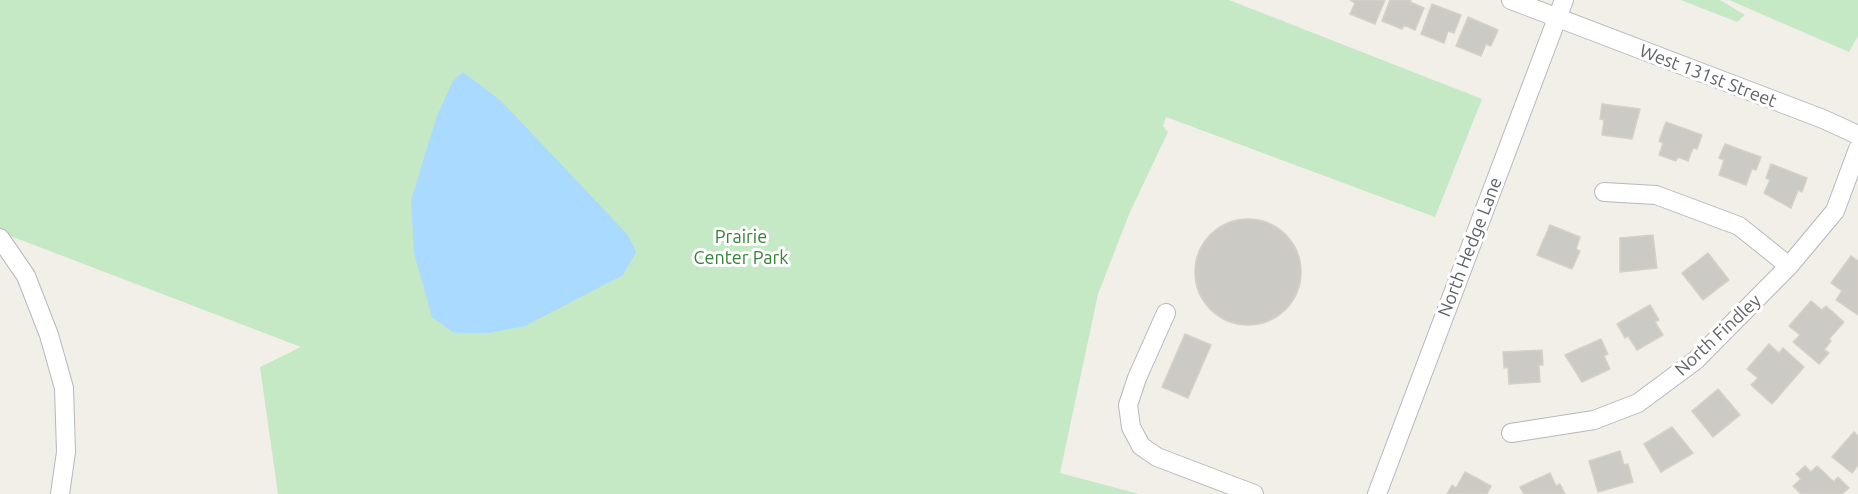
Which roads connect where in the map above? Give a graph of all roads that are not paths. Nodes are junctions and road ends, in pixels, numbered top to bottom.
1 (1511, 0) edge
2 (1564, 0) edge
3 (1557, 19) junction
4 (1858, 135) edge
5 (1858, 149) edge
6 (1604, 192) dead end
7 (0, 238) edge
8 (1789, 266) junction
9 (1166, 313) dead end
10 (1511, 433) dead end
11 (60, 494) edge
12 (1254, 494) edge
13 (1377, 494) edge

1 - 3 street, West 131st Street
2 - 3 street, North Hedge Lane
3 - 4 street, West 131st Street
3 - 13 street, North Hedge Lane
5 - 8 street, North Findley
6 - 8 street
7 - 11 street
8 - 10 street, North Findley
9 - 12 street

